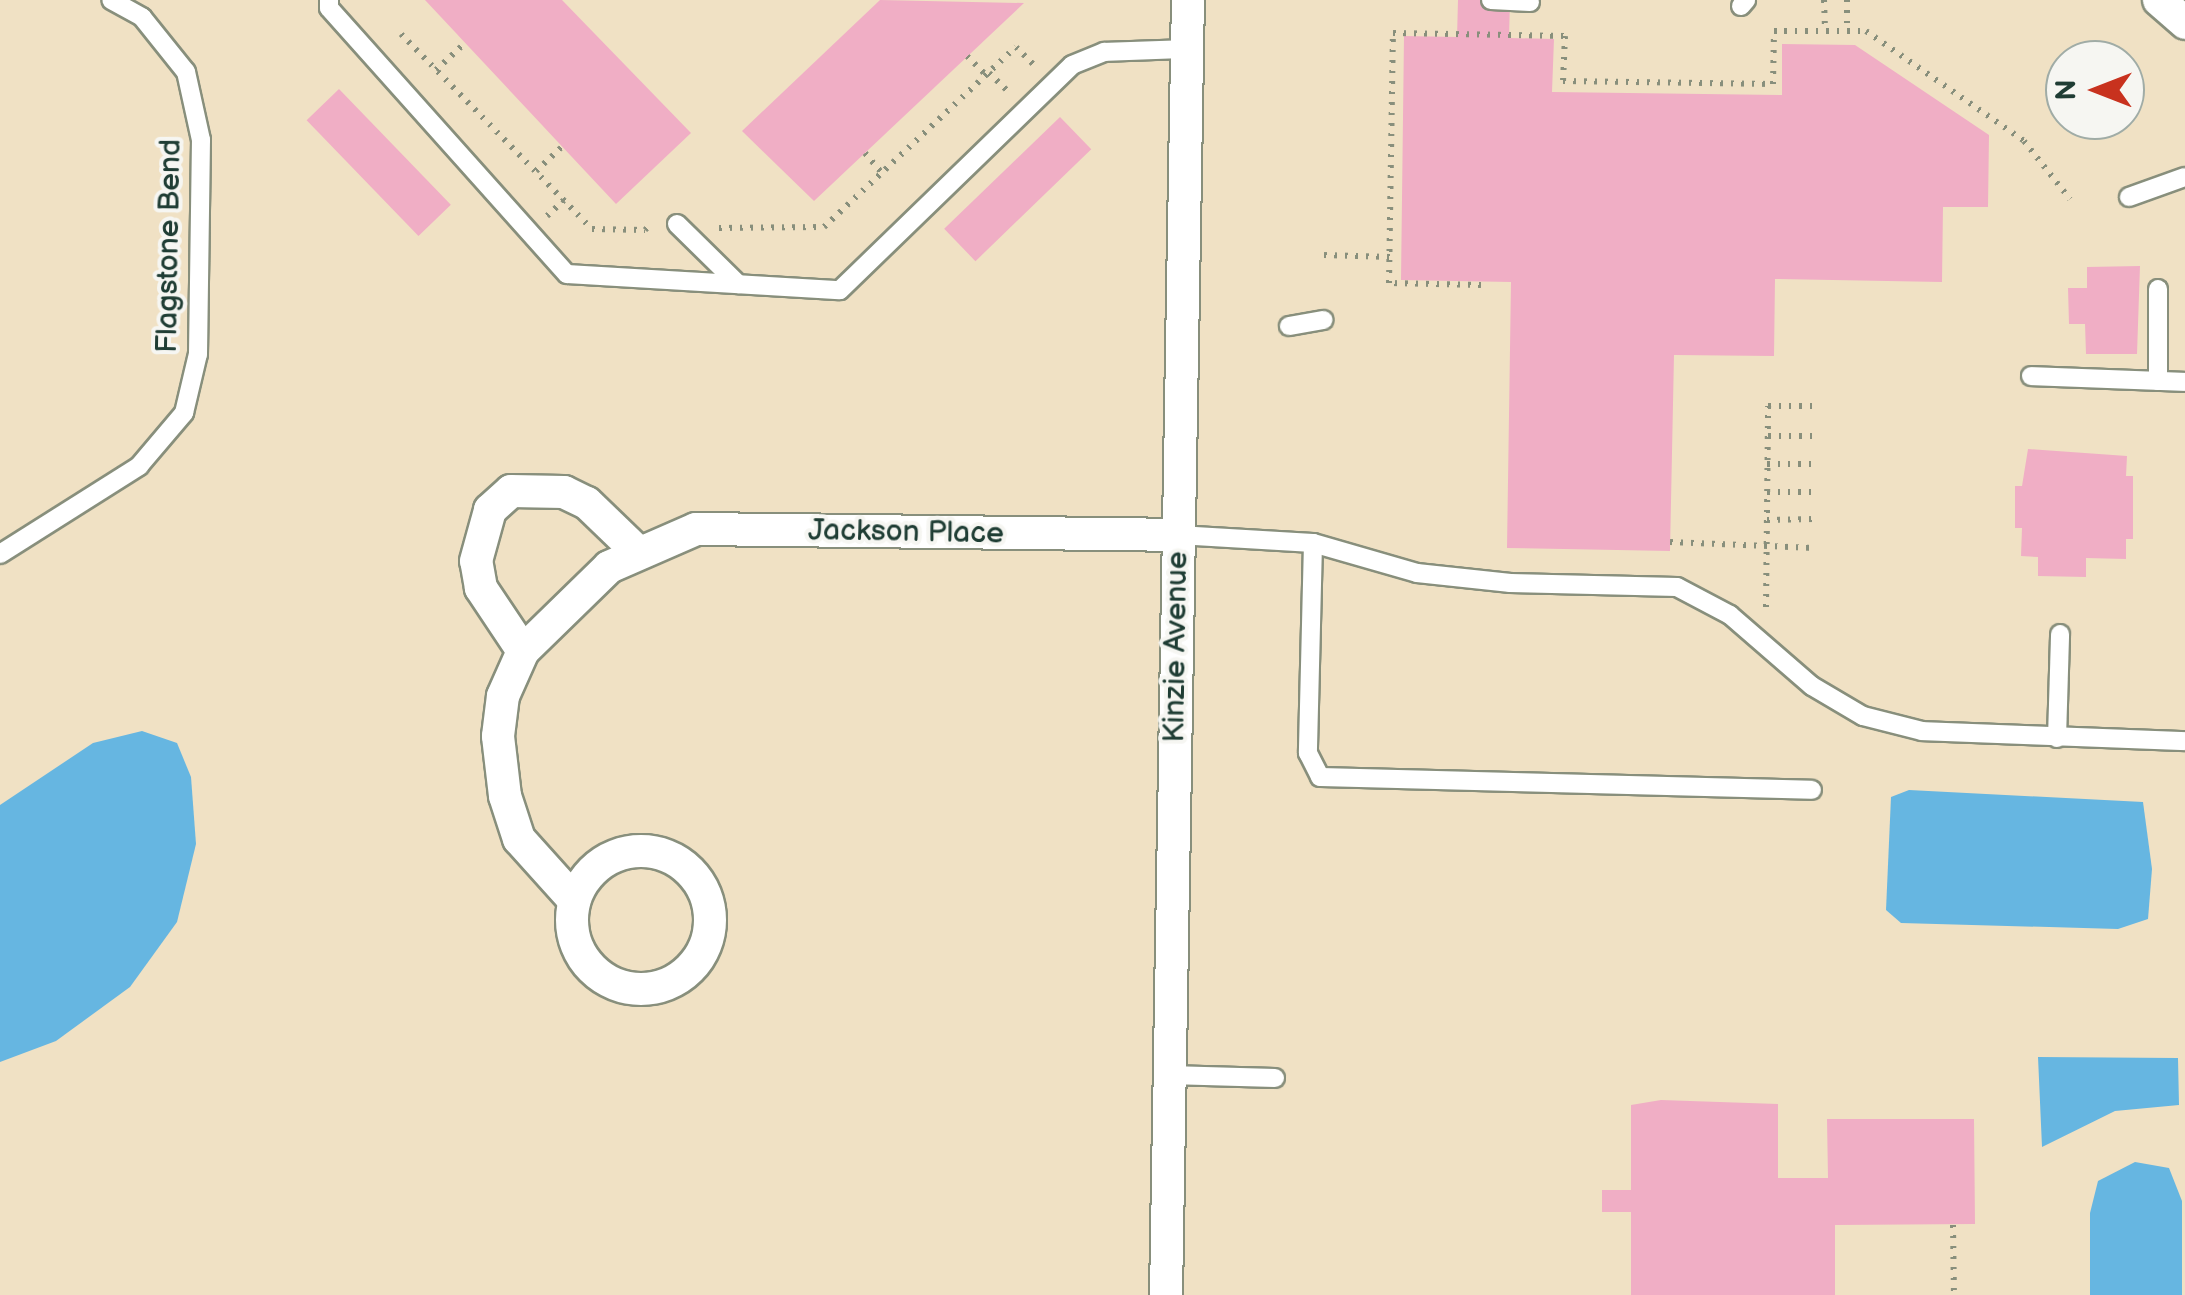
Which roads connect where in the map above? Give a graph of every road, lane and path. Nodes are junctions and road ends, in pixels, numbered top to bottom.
1 (111, 0) edge
2 (329, 0) edge
3 (1188, 0) edge
4 (1491, 0) edge
5 (1824, 0) edge
6 (1847, 0) edge
7 (2158, 0) edge
8 (1530, 2) edge
9 (2185, 23) edge
10 (1825, 31) junction
11 (1847, 31) junction
12 (401, 34) dead end
13 (465, 43) dead end
14 (1016, 46) dead end
15 (1187, 49) junction
16 (968, 56) dead end
17 (436, 70) junction
18 (986, 75) junction
19 (562, 147) dead end
20 (865, 153) dead end
21 (536, 172) junction
22 (882, 173) junction
23 (2185, 178) edge
24 (2129, 197) dead end
25 (2070, 200) dead end
26 (656, 219) dead end
27 (712, 220) dead end
28 (676, 224) dead end
29 (1324, 256) dead end
30 (1390, 257) junction
31 (738, 284) junction
32 (1481, 285) dead end
33 (2158, 289) dead end
34 (1323, 320) dead end
35 (1289, 326) dead end
36 (2031, 376) dead end
37 (2158, 381) junction
38 (2185, 382) edge
39 (1817, 406) dead end
40 (1768, 436) junction
41 (1816, 436) dead end
42 (1767, 464) junction
43 (1816, 464) dead end
44 (1767, 492) junction
45 (1815, 492) dead end
46 (1814, 519) dead end
47 (1766, 520) junction
48 (1178, 535) junction
49 (1670, 542) dead end
50 (1314, 543) junction
51 (1766, 548) junction
52 (1814, 548) dead end
53 (0, 554) edge
54 (639, 554) junction
55 (1766, 607) dead end
56 (2060, 634) dead end
57 (523, 651) junction
58 (2058, 738) junction
59 (2185, 741) edge
60 (1812, 790) dead end
61 (574, 900) junction
62 (1170, 1075) junction
63 (1276, 1078) dead end
64 (1953, 1225) dead end
65 (1166, 1295) edge
66 (1954, 1295) edge

1 - 53 lane, Flagstone Bend
2 - 31 lane
3 - 15 street, Kinzie Avenue
4 - 8 lane
5 - 10 path
6 - 11 path
7 - 9 street
10 - 11 path
10 - 30 path
11 - 25 path
12 - 17 path
13 - 17 path
14 - 18 path
15 - 31 lane
15 - 48 street, Kinzie Avenue
16 - 18 path
17 - 21 path
18 - 22 path
19 - 21 path
20 - 22 path
21 - 26 path
22 - 27 path
23 - 24 lane
28 - 31 lane
29 - 30 path
30 - 32 path
33 - 37 lane
34 - 35 lane
36 - 37 lane
37 - 38 lane
39 - 40 path
40 - 41 path
40 - 42 path
42 - 43 path
42 - 44 path
44 - 45 path
44 - 47 path
46 - 47 path
47 - 51 path
48 - 50 lane
48 - 54 street, Jackson Place
48 - 62 street, Kinzie Avenue
49 - 51 path
50 - 58 lane
50 - 60 lane
51 - 52 path
51 - 55 path
54 - 57 street, Jackson Place
54 - 57 street
56 - 58 lane
57 - 61 street, Jackson Place
58 - 59 lane
61 - 61 street
62 - 63 lane
62 - 65 street, Kinzie Avenue
64 - 66 path

